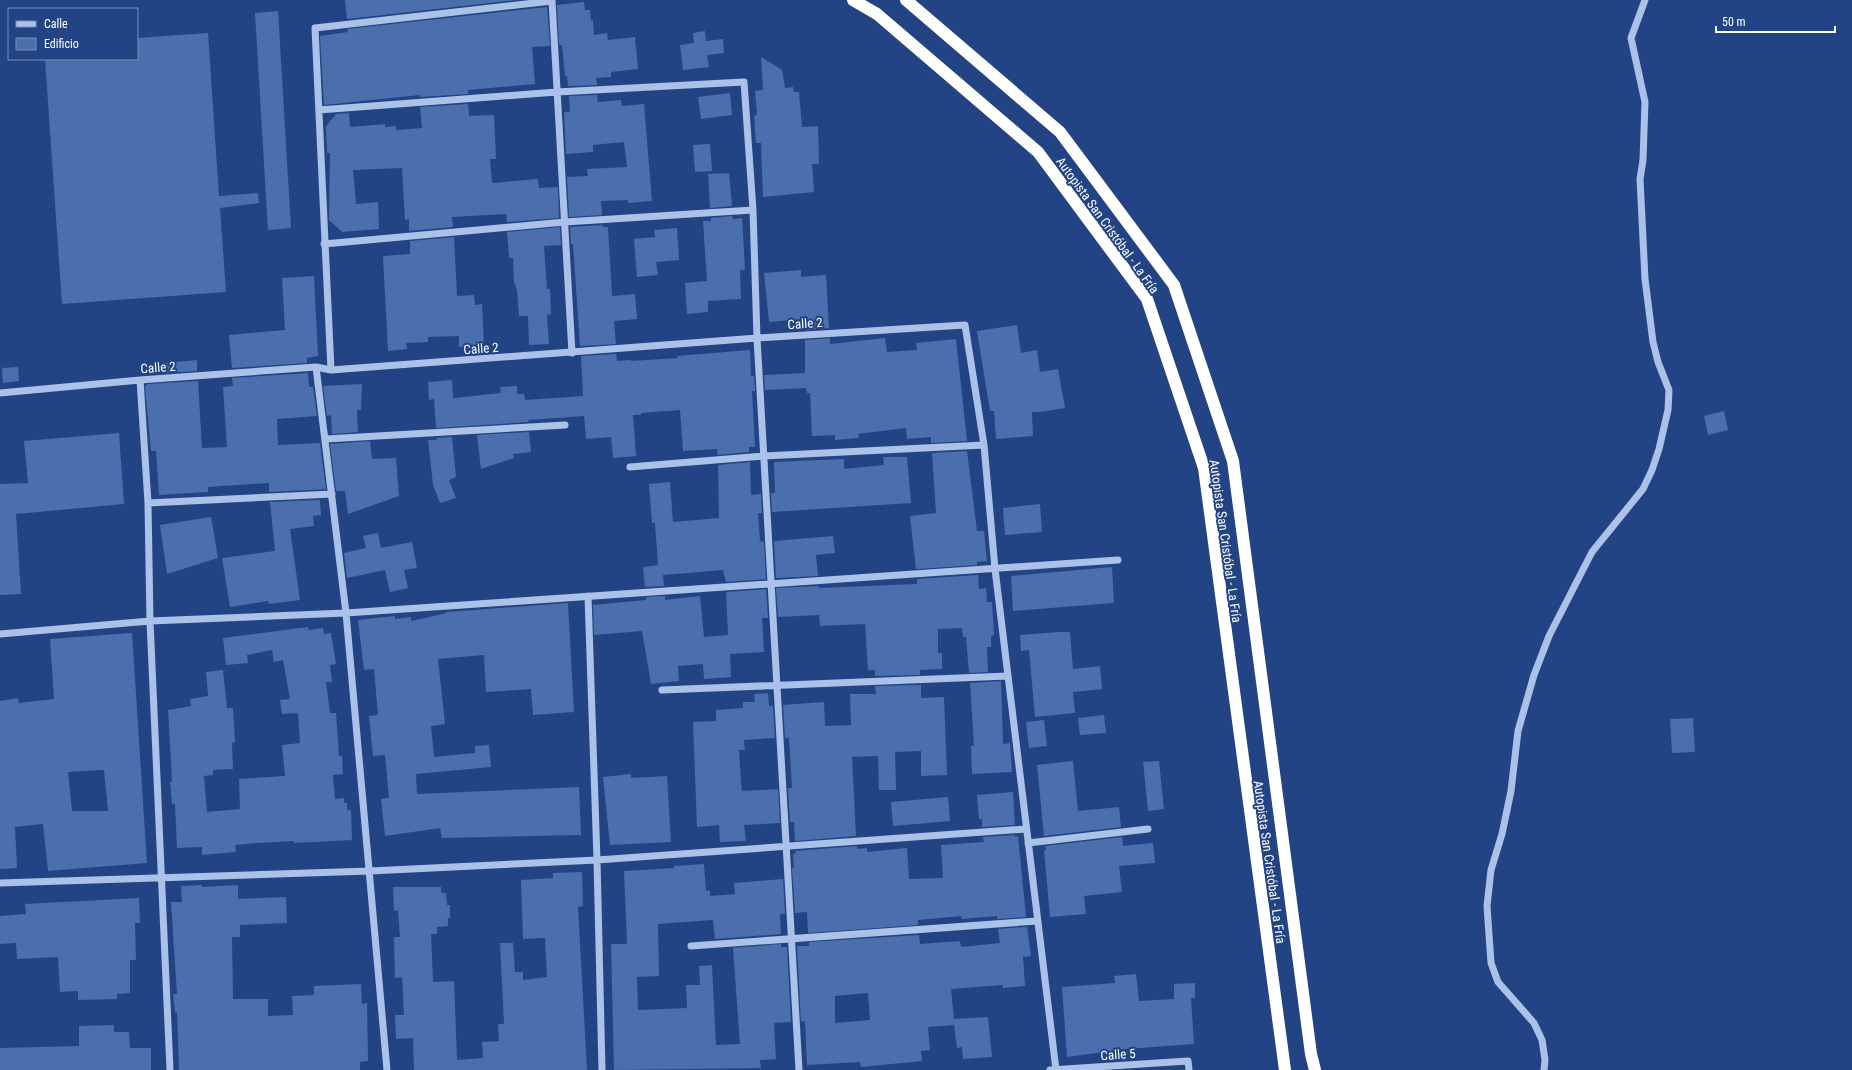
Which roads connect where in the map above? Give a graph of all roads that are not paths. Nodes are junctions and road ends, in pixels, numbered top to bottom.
1 (853, 0) edge
2 (906, 0) edge
3 (1645, 0) edge
4 (557, 92) junction
5 (319, 110) junction
6 (753, 210) junction
7 (564, 222) junction
8 (324, 244) junction
9 (757, 338) junction
10 (572, 353) junction
11 (316, 367) junction
12 (331, 370) junction
13 (140, 380) junction
14 (0, 393) edge
15 (565, 425) dead end
16 (326, 439) junction
17 (984, 445) junction
18 (764, 456) junction
19 (630, 467) dead end
20 (332, 494) junction
21 (148, 503) junction
22 (1118, 560) dead end
23 (995, 569) junction
24 (772, 584) junction
25 (588, 596) junction
26 (346, 613) junction
27 (150, 621) junction
28 (0, 634) edge
29 (1008, 676) junction
30 (777, 685) junction
31 (662, 690) dead end
32 (1026, 829) junction
33 (1148, 829) dead end
34 (1028, 842) junction
35 (786, 846) junction
36 (597, 860) junction
37 (370, 872) junction
38 (161, 878) junction
39 (0, 883) edge
40 (1037, 921) junction
41 (792, 939) junction
42 (691, 946) dead end
43 (170, 1070) edge
44 (387, 1070) edge
45 (602, 1070) edge
46 (799, 1070) edge
47 (1050, 1070) edge
48 (1056, 1070) edge
49 (1189, 1070) edge
50 (1285, 1070) edge
51 (1315, 1070) edge
52 (1544, 1070) edge

1 - 50 highway, Autopista San Cristóbal - La Fría
2 - 51 highway, Autopista San Cristóbal - La Fría
3 - 52 street
4 - 5 street
4 - 5 street
4 - 6 street
4 - 7 street
5 - 8 street
6 - 7 street
6 - 9 street
7 - 8 street
7 - 10 street
8 - 12 street
9 - 10 street, Calle 2
9 - 17 street, Calle 2
9 - 18 street
10 - 12 street, Calle 2
11 - 12 street, Calle 2
11 - 13 street, Calle 2
11 - 16 street
13 - 14 street, Calle 2
13 - 21 street
15 - 16 street
16 - 20 street
17 - 18 street
17 - 23 street
18 - 19 street
18 - 24 street
20 - 21 street
20 - 26 street
21 - 27 street
22 - 23 street
23 - 24 street
23 - 29 street
24 - 25 street
24 - 30 street
25 - 26 street
25 - 36 street
26 - 27 street
26 - 37 street
27 - 28 street
27 - 38 street
29 - 30 street
29 - 32 street
30 - 31 street
30 - 35 street
32 - 34 street
32 - 35 street
33 - 34 street
34 - 40 street
35 - 36 street
35 - 41 street
36 - 37 street
36 - 45 street
37 - 38 street
37 - 44 street
38 - 39 street
38 - 43 street
40 - 41 street
40 - 48 street
41 - 42 street
41 - 46 street
47 - 48 street, Calle 5
48 - 49 street, Calle 5

